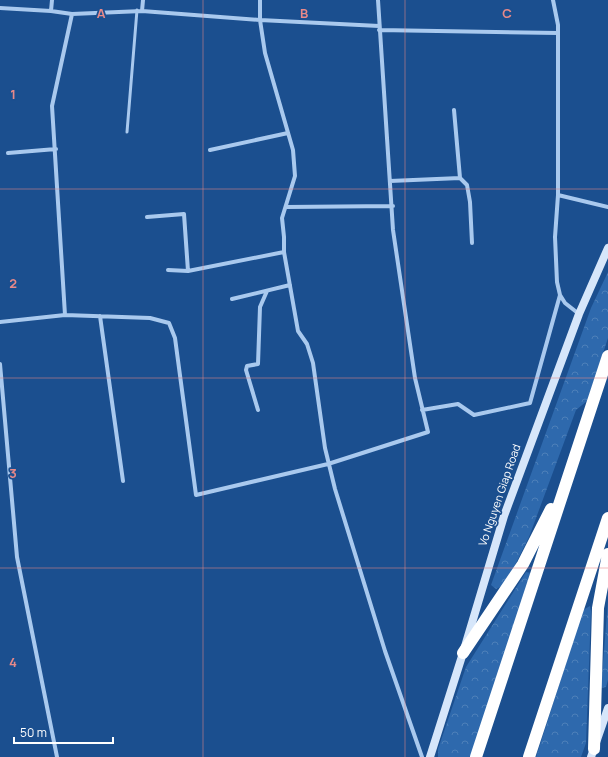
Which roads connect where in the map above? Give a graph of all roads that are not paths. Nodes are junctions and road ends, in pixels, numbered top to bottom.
1 (52, 0) edge
2 (143, 0) edge
3 (260, 0) edge
4 (378, 0) edge
5 (553, 0) edge
6 (0, 8) edge
7 (137, 10) junction
8 (51, 11) junction
9 (142, 11) junction
10 (72, 14) junction
11 (260, 20) junction
12 (379, 28) junction
13 (558, 33) junction
14 (454, 110) dead end
15 (127, 132) dead end
16 (288, 132) junction
17 (56, 149) junction
18 (210, 150) dead end
19 (8, 153) dead end
20 (460, 178) junction
21 (390, 181) junction
22 (558, 195) junction
23 (393, 206) junction
24 (608, 207) edge
25 (286, 208) junction
26 (147, 217) dead end
27 (472, 243) dead end
28 (608, 248) edge
29 (284, 252) junction
30 (168, 270) dead end
31 (188, 271) junction
32 (290, 285) junction
33 (267, 291) junction
34 (560, 295) junction
35 (232, 299) dead end
36 (579, 314) junction
37 (65, 315) junction
38 (100, 316) junction
39 (0, 322) edge
40 (608, 356) edge
41 (0, 364) edge
42 (258, 410) dead end
43 (422, 410) junction
44 (328, 464) junction
45 (570, 472) junction
46 (123, 481) dead end
47 (608, 518) edge
48 (608, 554) edge
49 (464, 653) junction
50 (608, 708) edge
51 (592, 753) edge
52 (57, 757) edge
53 (422, 757) edge
54 (430, 757) edge
55 (476, 757) edge
56 (529, 757) edge

1 - 8 street
2 - 9 street
3 - 11 street
4 - 12 street
5 - 13 street
6 - 8 street
7 - 9 street
7 - 10 street
7 - 15 lane
8 - 10 street
9 - 11 street
10 - 17 street
11 - 12 street
11 - 16 street
12 - 13 street
12 - 21 street
13 - 22 street
14 - 20 street
16 - 18 street
16 - 25 street
17 - 19 street
17 - 37 street
20 - 21 street
20 - 27 street
21 - 23 street
22 - 24 street
22 - 34 street
23 - 25 street
23 - 43 street
25 - 29 street
26 - 31 street
28 - 36 main road, Vo Nguyen Giap Road
29 - 31 street
29 - 32 street
30 - 31 street
32 - 33 street
32 - 44 street
33 - 35 street
33 - 42 street
34 - 36 street
34 - 43 street
36 - 49 main road, Vo Nguyen Giap Road
37 - 38 street
37 - 39 street
38 - 44 street
38 - 46 street
40 - 45 highway
41 - 52 street
43 - 44 street
44 - 53 street
45 - 49 highway
45 - 55 highway
47 - 56 highway
48 - 51 highway
49 - 54 main road, Vo Nguyen Giap Road
50 - 51 main road

